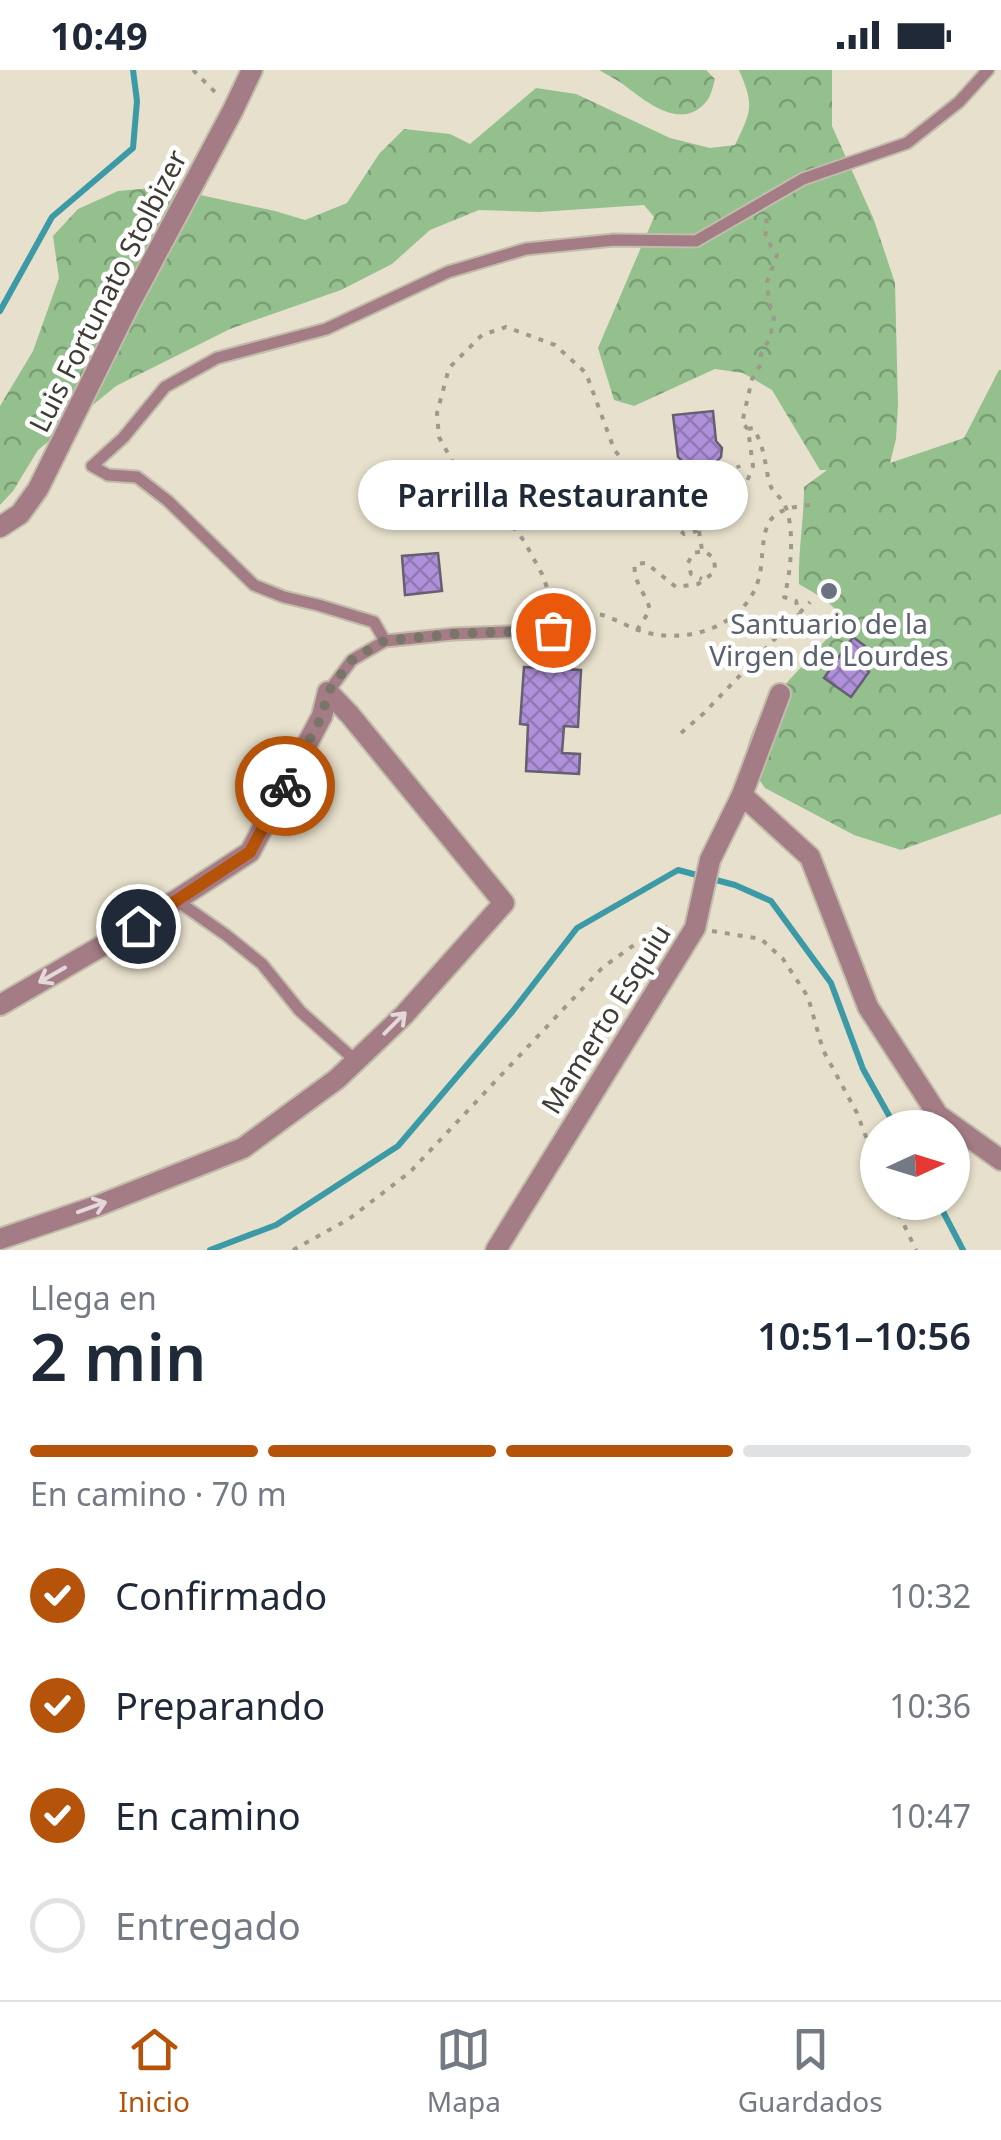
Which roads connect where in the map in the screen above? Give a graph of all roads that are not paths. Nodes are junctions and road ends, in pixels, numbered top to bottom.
1 (252, 70) edge
2 (988, 70) edge
3 (0, 527) edge
4 (553, 630) road end
5 (384, 641) junction
6 (328, 692) junction
7 (780, 694) dead end
8 (742, 795) junction
9 (176, 900) junction
10 (0, 1005) edge
11 (356, 1061) junction
12 (1001, 1160) edge
13 (0, 1240) edge
14 (496, 1250) edge

1 - 3 street, Luis Fortunato Stolbizer
2 - 5 lane
4 - 5 lane
5 - 6 lane
6 - 9 street
11 -> 6 street
7 - 8 street, Mamerto Esquiu
8 - 12 street
8 - 14 street, Mamerto Esquiu
9 -> 10 street
9 - 11 lane
13 -> 11 street

